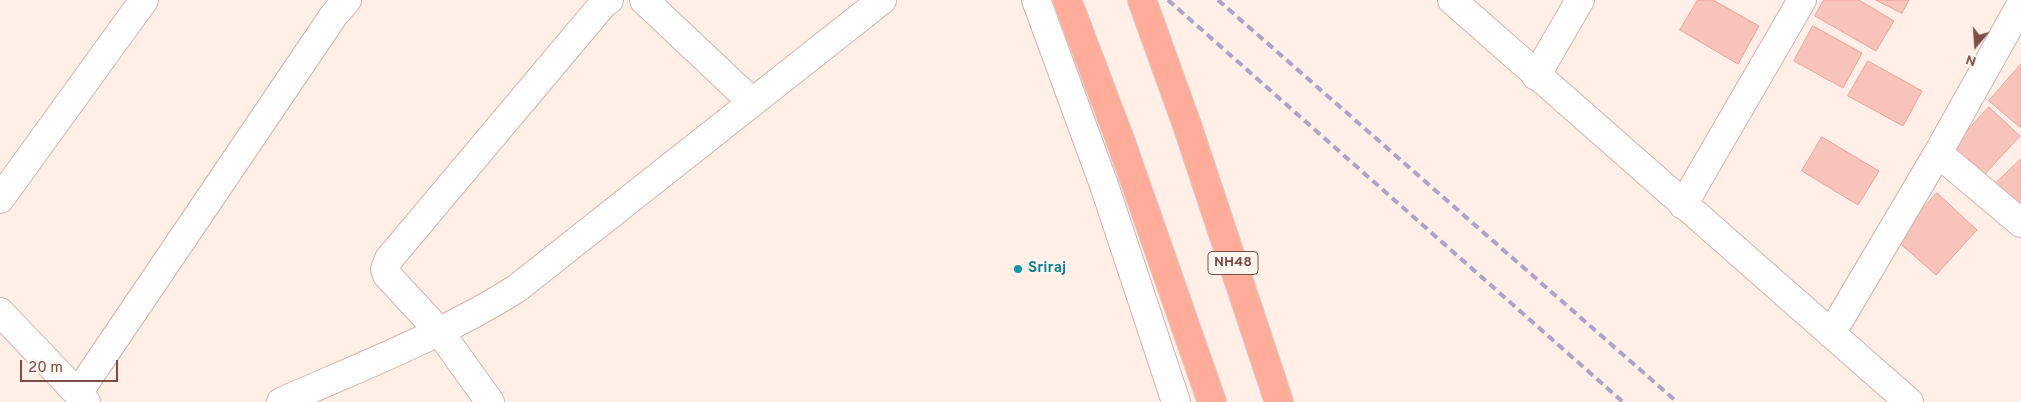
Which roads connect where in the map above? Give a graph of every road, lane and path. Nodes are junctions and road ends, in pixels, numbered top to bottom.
1 (144, 0) edge
2 (347, 0) edge
3 (609, 0) edge
4 (644, 0) edge
5 (882, 0) edge
6 (1036, 0) edge
7 (1067, 0) edge
8 (1142, 0) edge
9 (1452, 0) edge
10 (1580, 0) edge
11 (1802, 0) edge
12 (2016, 6) edge
13 (1536, 76) junction
14 (752, 102) junction
15 (1938, 153) junction
16 (0, 199) edge
17 (1683, 205) junction
18 (2021, 223) edge
19 (0, 312) edge
20 (439, 331) junction
21 (1831, 334) junction
22 (82, 398) edge
23 (281, 402) edge
24 (490, 402) edge
25 (1176, 402) edge
26 (1212, 402) edge
27 (1279, 402) edge
28 (1909, 402) edge

1 - 16 street
2 - 22 street
3 - 20 street
4 - 14 street
5 - 14 street
6 - 25 street
7 - 26 highway
8 - 27 highway, NH48
9 - 13 street
10 - 13 street
11 - 17 street
12 - 15 street
13 - 17 street
14 - 20 street
15 - 18 street
15 - 21 street
17 - 21 street
19 - 22 street
20 - 23 street
20 - 24 street
21 - 28 street

